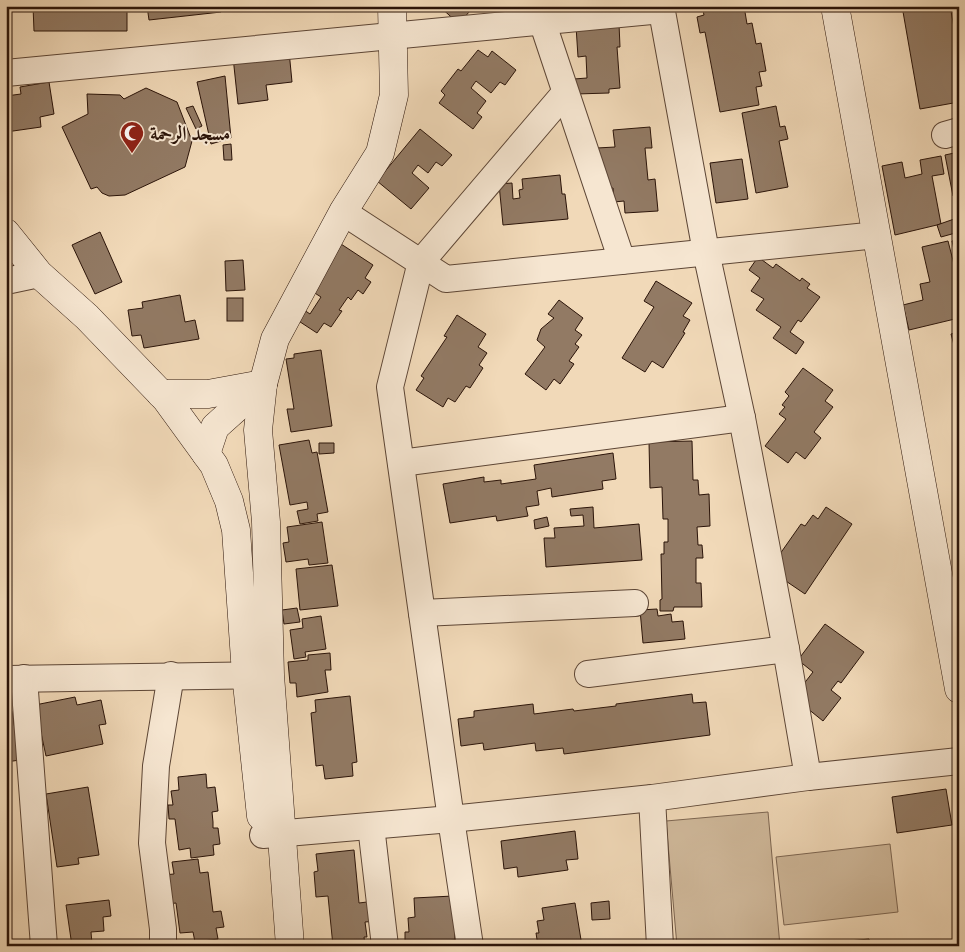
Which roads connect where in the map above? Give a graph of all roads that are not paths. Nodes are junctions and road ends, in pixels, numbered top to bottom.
1 (392, 6) edge
2 (836, 6) edge
3 (661, 8) edge
4 (541, 13) edge
5 (394, 34) junction
6 (6, 73) edge
7 (565, 93) junction
8 (343, 212) junction
9 (6, 233) edge
10 (877, 235) junction
11 (706, 252) junction
12 (622, 261) junction
13 (421, 262) junction
14 (40, 274) junction
15 (6, 281) edge
16 (263, 384) junction
17 (161, 394) junction
18 (742, 418) junction
19 (206, 454) junction
20 (401, 462) junction
21 (635, 603) dead end
22 (422, 613) junction
23 (786, 649) junction
24 (258, 674) junction
25 (588, 674) dead end
26 (172, 675) junction
27 (15, 679) edge
28 (959, 689) edge
29 (959, 761) edge
30 (808, 777) junction
31 (652, 798) junction
32 (451, 819) junction
33 (371, 826) junction
34 (272, 834) junction
35 (44, 946) edge
36 (163, 946) edge
37 (272, 946) edge
38 (290, 946) edge
39 (385, 946) edge
40 (470, 946) edge
41 (660, 946) edge

1 - 5 street
2 - 10 street
3 - 4 street
3 - 11 street
4 - 5 street
4 - 7 street
5 - 6 street
5 - 8 street
7 - 12 street
7 - 13 street
8 - 13 street
8 - 16 street
9 - 14 street
10 - 11 street
10 - 28 street
11 - 12 street
11 - 18 street
12 - 13 street
13 - 20 street
14 - 15 street
14 - 17 street
16 - 17 street
16 - 19 street
16 - 24 street
17 - 19 street
18 - 20 street
18 - 23 street
19 - 24 street
20 - 22 street
21 - 22 street
22 - 32 street
23 - 25 street
23 - 30 street
24 - 26 street
24 - 34 street
26 - 27 street
26 - 36 street
27 - 35 street
29 - 30 street
30 - 31 street
31 - 32 street
31 - 41 street
32 - 33 street
32 - 40 street
33 - 34 street
33 - 39 street
34 - 37 street
34 - 38 street

